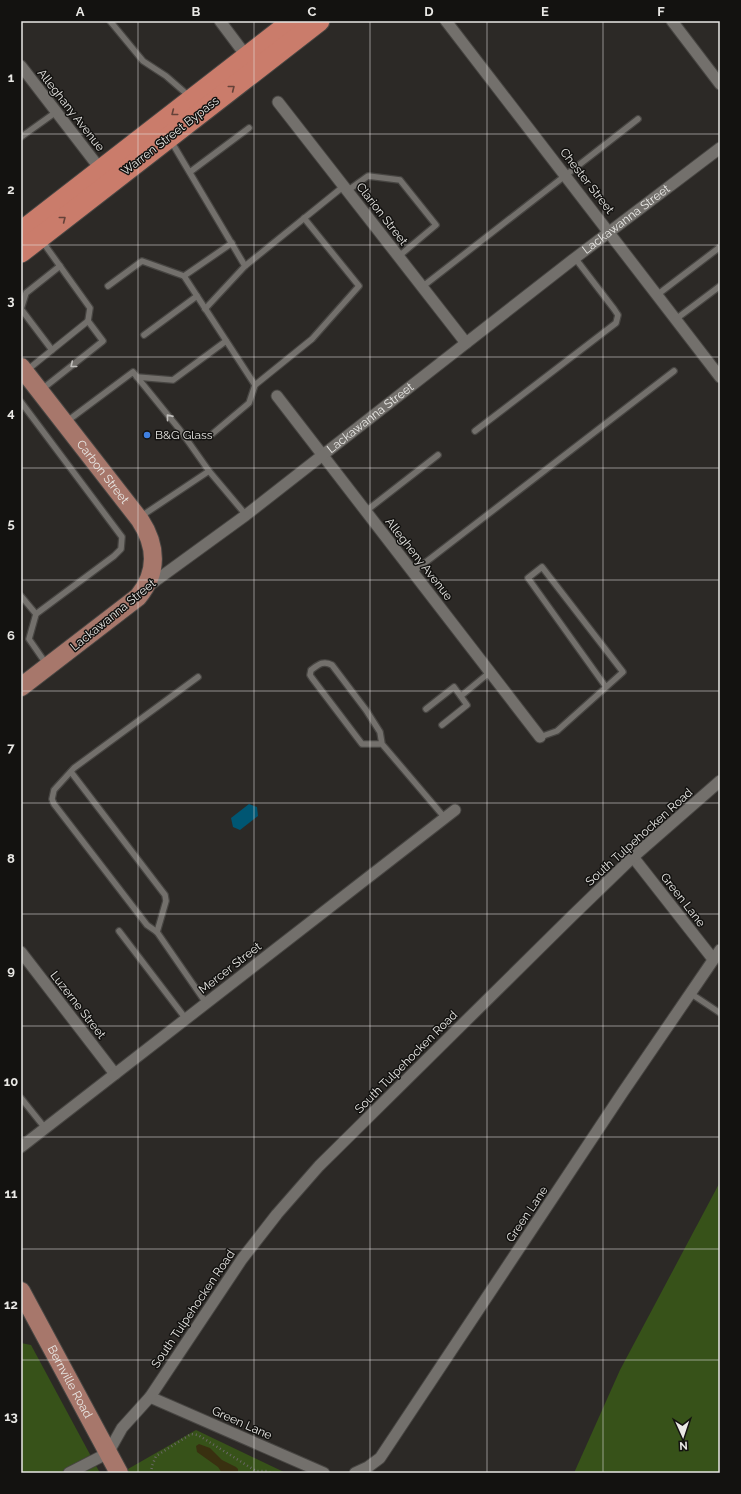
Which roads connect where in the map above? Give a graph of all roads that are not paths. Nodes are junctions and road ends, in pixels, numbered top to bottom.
1 (110, 21) edge
2 (220, 21) edge
3 (293, 21) edge
4 (319, 21) edge
5 (446, 21) edge
6 (672, 21) edge
7 (247, 57) junction
8 (21, 66) edge
9 (720, 84) edge
10 (192, 99) junction
11 (278, 102) dead end
12 (56, 112) junction
13 (638, 119) dead end
14 (249, 128) dead end
15 (21, 137) edge
16 (169, 137) junction
17 (720, 148) edge
18 (101, 170) junction
19 (190, 172) junction
20 (565, 175) junction
21 (346, 188) junction
22 (304, 218) junction
23 (610, 232) junction
24 (30, 235) edge
25 (232, 243) junction
26 (720, 247) edge
27 (21, 252) edge
28 (399, 256) junction
29 (575, 258) junction
30 (60, 266) junction
31 (245, 266) junction
32 (184, 276) junction
33 (108, 286) dead end
34 (720, 286) edge
35 (422, 287) junction
36 (657, 295) junction
37 (197, 296) junction
38 (205, 309) junction
39 (676, 319) junction
40 (88, 321) junction
41 (144, 335) dead end
42 (226, 341) junction
43 (466, 343) junction
44 (52, 350) junction
45 (23, 370) edge
46 (674, 370) dead end
47 (720, 377) edge
48 (137, 378) junction
49 (255, 384) junction
50 (40, 392) junction
51 (277, 396) dead end
52 (21, 402) edge
53 (64, 423) junction
54 (475, 431) dead end
55 (211, 435) dead end
56 (322, 454) junction
57 (438, 455) dead end
58 (208, 471) junction
59 (366, 511) junction
60 (246, 515) junction
61 (139, 518) junction
62 (413, 572) junction
63 (146, 588) junction
64 (21, 596) edge
65 (36, 614) junction
66 (48, 666) junction
67 (490, 672) junction
68 (198, 677) dead end
69 (606, 687) junction
70 (21, 688) edge
71 (461, 696) junction
72 (426, 709) dead end
73 (442, 726) dead end
74 (540, 737) joint
75 (382, 744) junction
76 (71, 772) junction
77 (720, 781) edge
78 (455, 810) dead end
79 (445, 818) junction
80 (634, 857) junction
81 (118, 931) dead end
82 (157, 932) junction
83 (720, 950) edge
84 (21, 952) edge
85 (713, 959) junction
86 (690, 993) junction
87 (206, 1003) junction
88 (720, 1012) edge
89 (186, 1019) junction
90 (115, 1074) junction
91 (21, 1098) edge
92 (45, 1128) junction
93 (21, 1147) edge
94 (21, 1291) edge
95 (150, 1397) junction
96 (108, 1453) junction
97 (69, 1473) edge
98 (119, 1473) edge
99 (324, 1473) edge
100 (355, 1473) edge

1 - 10 lane
2 - 7 street
3 - 7 highway, Warren Street Bypass
16 -> 4 highway, Warren Street Bypass
5 - 20 street, Chester Street
6 - 9 street
7 - 10 highway, Warren Street Bypass
8 - 12 street, Alleghany Avenue
10 -> 18 highway, Warren Street Bypass
11 - 21 street, Clarion Street
12 - 15 lane
12 - 18 street, Alleghany Avenue
13 - 20 lane
14 - 19 lane
16 - 19 lane
24 -> 16 highway, Warren Street Bypass
17 - 23 street, Lackawanna Street
18 - 24 highway, Warren Street Bypass
19 - 25 lane
20 - 23 street, Chester Street
20 - 35 lane
21 - 22 lane
21 - 28 street, Clarion Street
21 - 28 lane
22 - 31 lane
22 - 49 lane
23 - 29 street, Lackawanna Street
23 - 36 street, Chester Street
24 - 27 highway, Warren Street Bypass
24 - 30 lane
25 - 31 lane
25 - 32 lane
26 - 36 lane
28 - 35 street, Clarion Street
29 - 43 street, Lackawanna Street
29 - 54 lane
30 - 40 lane
30 - 44 lane
31 - 38 lane
32 - 33 lane
32 - 37 lane
34 - 39 lane
35 - 43 street, Clarion Street
36 - 39 street, Chester Street
37 - 38 lane
37 - 41 lane
38 - 42 lane
39 - 47 street, Chester Street
40 - 44 lane
40 -> 50 lane
42 - 48 lane
42 - 49 lane
43 - 56 street, Lackawanna Street
44 - 45 lane
45 - 50 main road, Carbon Street
46 - 62 lane
48 - 53 lane
58 -> 48 lane
49 - 55 lane
50 - 53 main road, Carbon Street
51 - 56 street, Allegheny Avenue
52 - 65 lane
53 - 61 main road, Carbon Street
56 - 59 street, Allegheny Avenue
56 - 60 street, Lackawanna Street
57 - 59 lane
58 - 60 lane
58 - 61 lane
59 - 62 street, Allegheny Avenue
60 - 63 street, Lackawanna Street
61 - 63 main road, Carbon Street
62 - 67 street, Allegheny Avenue
63 - 66 main road, Lackawanna Street
64 - 65 lane
65 - 66 lane
66 - 70 main road, Lackawanna Street
67 - 71 lane
67 - 74 street, Allegheny Avenue
68 - 76 lane
69 - 69 lane
69 - 74 lane
71 - 72 lane
71 - 73 lane
75 - 75 lane
75 - 79 lane
76 - 82 lane
76 - 82 lane
77 - 80 street, South Tulpehocken Road
78 - 79 street, Mercer Street
79 - 87 street, Mercer Street
80 - 85 street, Green Lane
80 - 95 street, South Tulpehocken Road
81 - 89 lane
82 - 87 lane
83 - 85 street, Green Lane
84 - 90 street, Luzerne Street
85 - 86 street, Green Lane
86 - 88 lane
86 - 100 street, Green Lane
87 - 89 street, Mercer Street
89 - 90 street, Mercer Street
90 - 92 street, Mercer Street
91 - 92 lane
92 - 93 street, Mercer Street
94 - 96 main road, Bernville Road
95 - 96 street, South Tulpehocken Road
95 - 99 street, Green Lane
96 - 97 street
96 - 98 main road, Bernville Road

